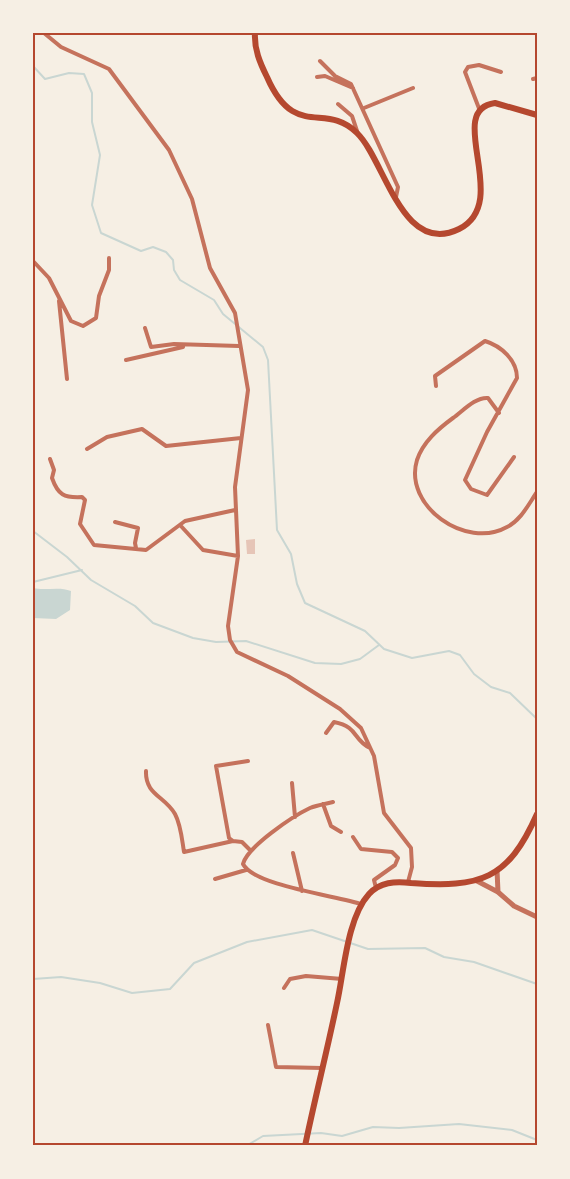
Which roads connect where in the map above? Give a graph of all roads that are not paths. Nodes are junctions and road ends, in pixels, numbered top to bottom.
1 (44, 33) edge
2 (255, 33) edge
3 (320, 61) dead end
4 (501, 72) dead end
5 (317, 77) dead end
6 (354, 88) junction
7 (413, 88) dead end
8 (338, 104) dead end
9 (364, 108) junction
10 (480, 111) junction
11 (537, 115) edge
12 (358, 134) junction
13 (395, 199) junction
14 (110, 258) dead end
15 (33, 261) edge
16 (58, 295) junction
17 (145, 328) dead end
18 (187, 346) junction
19 (239, 346) junction
20 (126, 360) dead end
21 (67, 379) dead end
22 (436, 386) dead end
23 (499, 413) junction
24 (241, 438) junction
25 (87, 449) dead end
26 (514, 457) dead end
27 (50, 459) dead end
28 (537, 492) edge
29 (235, 510) junction
30 (115, 522) dead end
31 (180, 525) junction
32 (136, 548) junction
33 (238, 556) junction
34 (326, 733) dead end
35 (370, 748) junction
36 (248, 761) dead end
37 (146, 771) dead end
38 (292, 783) dead end
39 (333, 802) dead end
40 (323, 804) junction
41 (537, 814) edge
42 (295, 818) junction
43 (341, 832) dead end
44 (353, 837) dead end
45 (233, 841) junction
46 (250, 850) junction
47 (293, 853) dead end
48 (246, 870) junction
49 (497, 870) junction
50 (215, 879) dead end
51 (477, 881) junction
52 (408, 882) junction
53 (376, 888) junction
54 (302, 891) junction
55 (498, 892) junction
56 (361, 904) junction
57 (537, 917) edge
58 (342, 979) junction
59 (284, 988) dead end
60 (268, 1025) dead end
61 (323, 1068) junction
62 (305, 1146) edge

1 - 19 street
2 - 12 main road
3 - 6 street
4 - 10 street
5 - 6 street
6 - 9 street
7 - 9 street
8 - 12 street
9 - 13 street
10 - 11 main road
10 - 13 main road
12 - 13 main road
14 - 16 street
15 - 16 street
16 - 21 street
17 - 18 street
18 - 19 street
18 - 20 street
19 - 24 street
22 - 23 street
23 - 26 street
23 - 28 street
24 - 25 street
24 - 29 street
27 - 32 street
29 - 31 street
29 - 33 street
30 - 32 street
31 - 32 street
31 - 33 street
33 - 35 street
34 - 35 street
35 - 52 street
36 - 45 street
37 - 45 street
38 - 42 street
39 - 40 street
40 - 42 street
40 - 43 street
41 - 49 main road
42 - 46 street
44 - 53 street
45 - 46 street
46 - 48 street
47 - 54 street
48 - 50 street
48 - 54 street
49 - 51 main road
49 - 55 street
51 - 52 main road
51 - 55 street
52 - 53 main road
53 - 56 main road
54 - 56 street
55 - 57 street
56 - 58 main road
58 - 59 street
58 - 61 main road
60 - 61 street
61 - 62 main road

